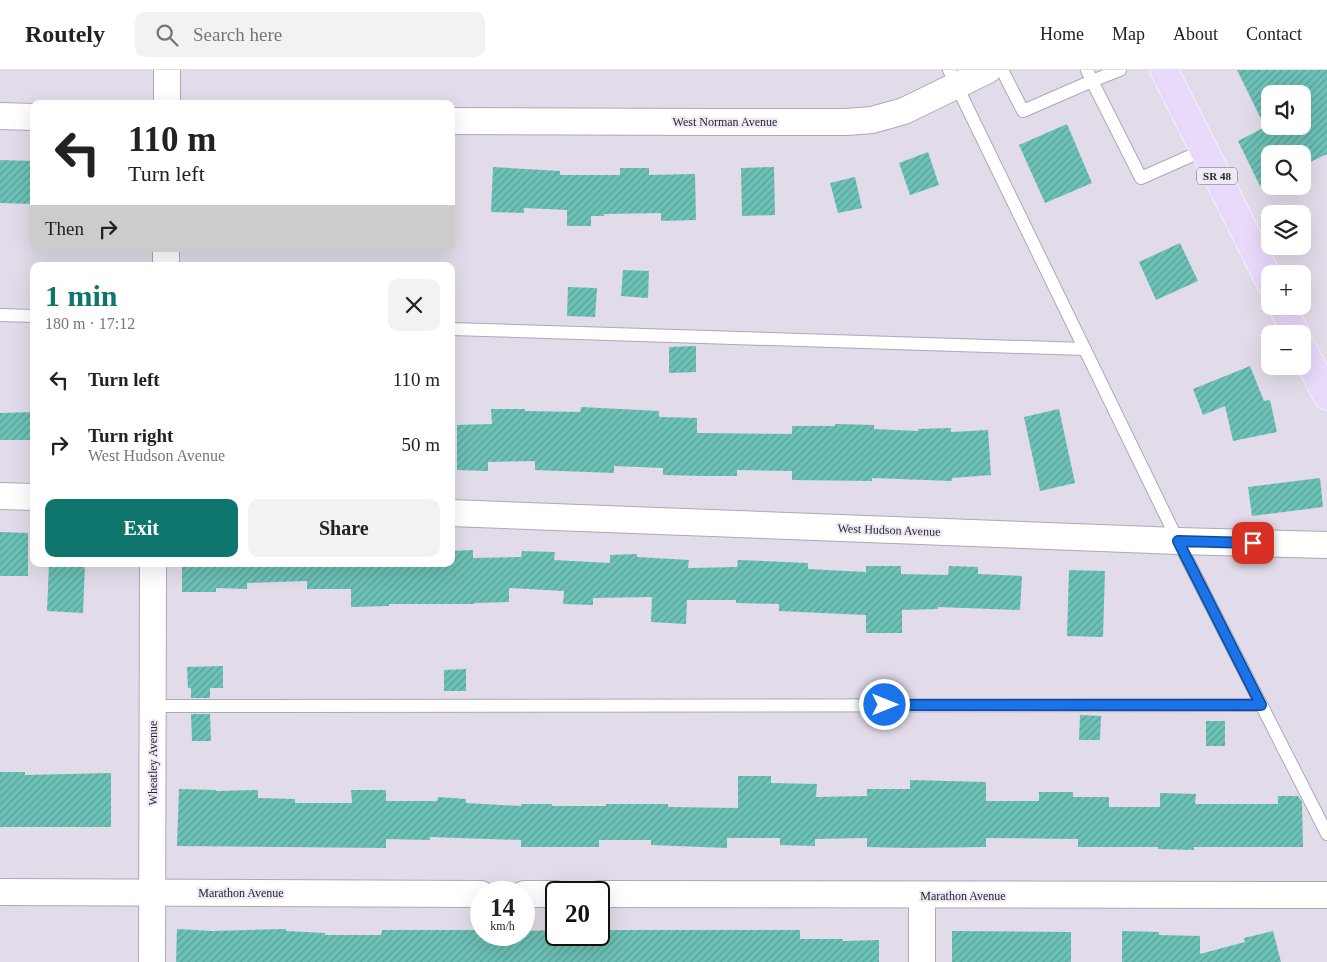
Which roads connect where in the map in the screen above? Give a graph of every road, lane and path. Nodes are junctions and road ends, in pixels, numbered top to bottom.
1 (167, 70) edge
2 (988, 70) edge
3 (1002, 70) edge
4 (1120, 70) edge
5 (1164, 70) edge
6 (1089, 76) edge
7 (953, 78) edge
8 (167, 100) edge
9 (0, 116) edge
10 (30, 117) edge
11 (455, 121) edge
12 (1204, 150) junction
13 (1262, 265) edge
14 (0, 315) edge
15 (30, 316) edge
16 (455, 329) edge
17 (1085, 349) junction
18 (1311, 365) edge
19 (1327, 396) edge
20 (0, 496) edge
21 (30, 497) edge
22 (455, 513) edge
23 (1178, 541) junction
24 (1327, 545) edge
25 (153, 567) edge
26 (1261, 705) junction
27 (152, 706) junction
28 (1327, 834) edge
29 (0, 892) edge
30 (153, 893) junction
31 (470, 894) edge
32 (610, 894) edge
33 (922, 896) junction
34 (1327, 896) edge
35 (152, 962) edge
36 (922, 962) edge

1 - 8 street
2 - 7 street, West Norman Avenue
3 - 6 lane
4 - 6 lane
5 - 12 main road, SR 48
6 - 12 lane
7 - 11 street, West Norman Avenue
7 - 17 lane
9 - 10 street
12 - 13 main road, SR 48
14 - 15 lane
16 - 17 lane
17 - 23 lane
18 - 19 main road
20 - 21 street
22 - 23 street, West Hudson Avenue
23 - 24 street, West Hudson Avenue
23 - 26 lane
25 - 27 street, Wheatley Avenue
26 - 27 lane
26 - 28 lane
27 - 30 street, Wheatley Avenue
29 - 30 street, Marathon Avenue
30 - 31 street, Marathon Avenue
30 - 35 street, Wheatley Avenue
32 - 33 street, Marathon Avenue
33 - 34 street, Marathon Avenue
33 - 36 street

